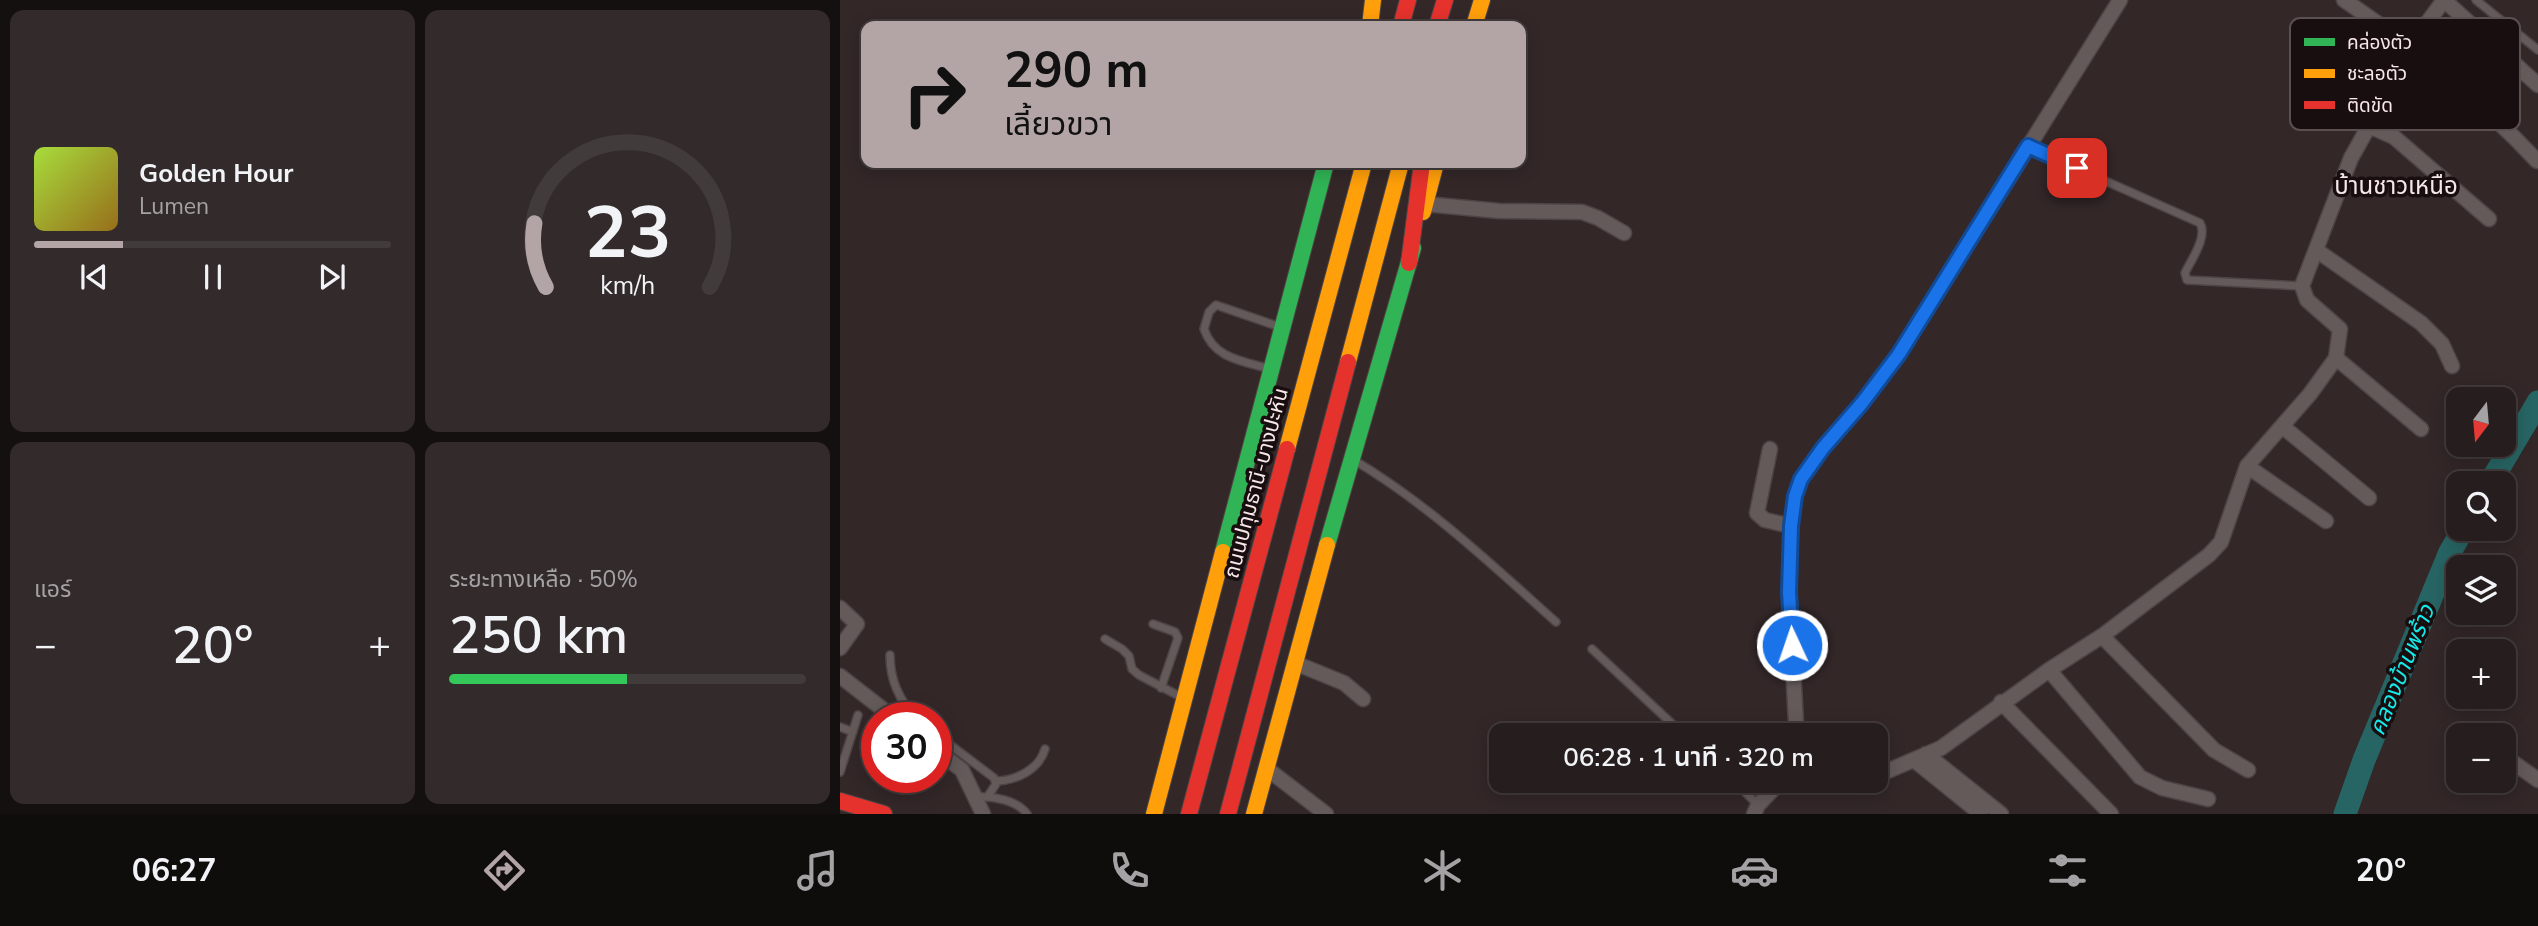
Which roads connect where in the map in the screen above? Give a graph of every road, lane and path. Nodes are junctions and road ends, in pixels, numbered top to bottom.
1 (1372, 0) edge
2 (1408, 0) edge
3 (1445, 0) edge
4 (1482, 0) edge
5 (2120, 0) edge
6 (2344, 0) edge
7 (2444, 0) edge
8 (2476, 0) edge
9 (2371, 18) edge
10 (2431, 18) edge
11 (2464, 18) edge
12 (2498, 18) edge
13 (1365, 21) edge
14 (1370, 21) edge
15 (1402, 21) edge
16 (1440, 21) edge
17 (1476, 21) edge
18 (2520, 35) edge
19 (2538, 50) edge
20 (2520, 69) edge
21 (2538, 85) edge
22 (2367, 130) edge
23 (2377, 130) edge
24 (2507, 130) edge
25 (2028, 146) junction
26 (2537, 161) edge
27 (1325, 168) edge
28 (1349, 168) edge
29 (1363, 168) edge
30 (1400, 168) edge
31 (1421, 168) edge
32 (1435, 168) edge
33 (1425, 204) junction
34 (2489, 219) dead end
35 (1624, 233) dead end
36 (2316, 250) junction
37 (1409, 263) junction
38 (1336, 267) junction
39 (2302, 286) junction
40 (1282, 328) junction
41 (2336, 358) junction
42 (2452, 366) dead end
43 (1271, 369) junction
44 (2282, 426) junction
45 (2421, 429) dead end
46 (1770, 449) dead end
47 (1351, 458) junction
48 (2247, 466) junction
49 (2370, 498) dead end
50 (2326, 521) dead end
51 (1791, 526) junction
52 (840, 608) edge
53 (1556, 622) dead end
54 (1153, 624) dead end
55 (2102, 636) junction
56 (1105, 639) dead end
57 (840, 648) edge
58 (1592, 649) dead end
59 (890, 655) dead end
60 (1295, 663) junction
61 (2049, 670) junction
62 (840, 676) edge
63 (1161, 688) junction
64 (1184, 699) junction
65 (1363, 699) dead end
66 (873, 702) edge
67 (903, 702) edge
68 (2001, 702) junction
69 (858, 715) dead end
70 (1671, 723) edge
71 (1796, 723) edge
72 (840, 727) edge
73 (853, 732) junction
74 (952, 746) edge
75 (1171, 747) junction
76 (1045, 750) dead end
77 (1920, 757) junction
78 (952, 762) edge
79 (2516, 765) edge
80 (1266, 768) junction
81 (2248, 770) dead end
82 (1888, 771) edge
83 (840, 772) edge
84 (2538, 780) edge
85 (995, 781) junction
86 (1743, 793) edge
87 (1770, 793) edge
88 (982, 796) junction
89 (2208, 799) dead end
90 (840, 801) edge
91 (1756, 809) edge
92 (884, 814) edge
93 (983, 814) edge
94 (1027, 814) edge
95 (1141, 814) edge
96 (1154, 814) edge
97 (1189, 814) edge
98 (1228, 814) edge
99 (1254, 814) edge
100 (1326, 814) edge
101 (1980, 814) edge
102 (2001, 814) edge
103 (2111, 814) edge

1 - 13 main road
1 - 14 main road
2 - 15 main road
3 - 16 main road
4 - 17 main road
5 - 25 street
6 - 9 street
7 - 10 street
7 - 11 street
8 - 12 lane
18 - 19 lane
20 - 21 street
22 - 36 street
23 - 34 street
24 - 26 street
25 - 39 lane
25 - 51 street
27 - 40 main road
28 - 38 main road
29 - 38 main road, ถนนปทุมธานี-บางปะหัน
30 - 98 main road
31 - 37 main road
32 - 33 main road
33 - 35 street
33 - 37 main road
36 - 39 street
36 - 42 street
37 - 47 main road
38 - 97 main road, ถนนปทุมธานี-บางปะหัน
39 - 41 street
40 - 43 main road
40 - 43 lane
41 - 44 street
41 - 45 street
43 - 64 main road
44 - 48 street
44 - 49 street
46 - 51 street
47 - 53 lane
47 - 60 main road
48 - 50 street
48 - 55 street
51 - 71 street
52 - 57 street
54 - 63 lane
55 - 61 street
55 - 81 street
56 - 63 lane
58 - 70 lane
59 - 67 lane
60 - 65 street
60 - 80 main road
61 - 68 street
61 - 89 street
62 - 66 street
63 - 64 lane
64 - 75 main road
68 - 77 street
68 - 103 street
69 - 73 lane
72 - 73 lane
73 - 83 lane
74 - 85 lane
75 - 95 main road
75 - 96 main road
76 - 85 lane
77 - 82 street
77 - 101 street
77 - 102 street
78 - 88 street
79 - 84 street
80 - 99 main road
80 - 100 street
85 - 88 lane
86 - 91 lane
87 - 91 street
88 - 93 street
88 - 94 lane
90 - 92 main road

